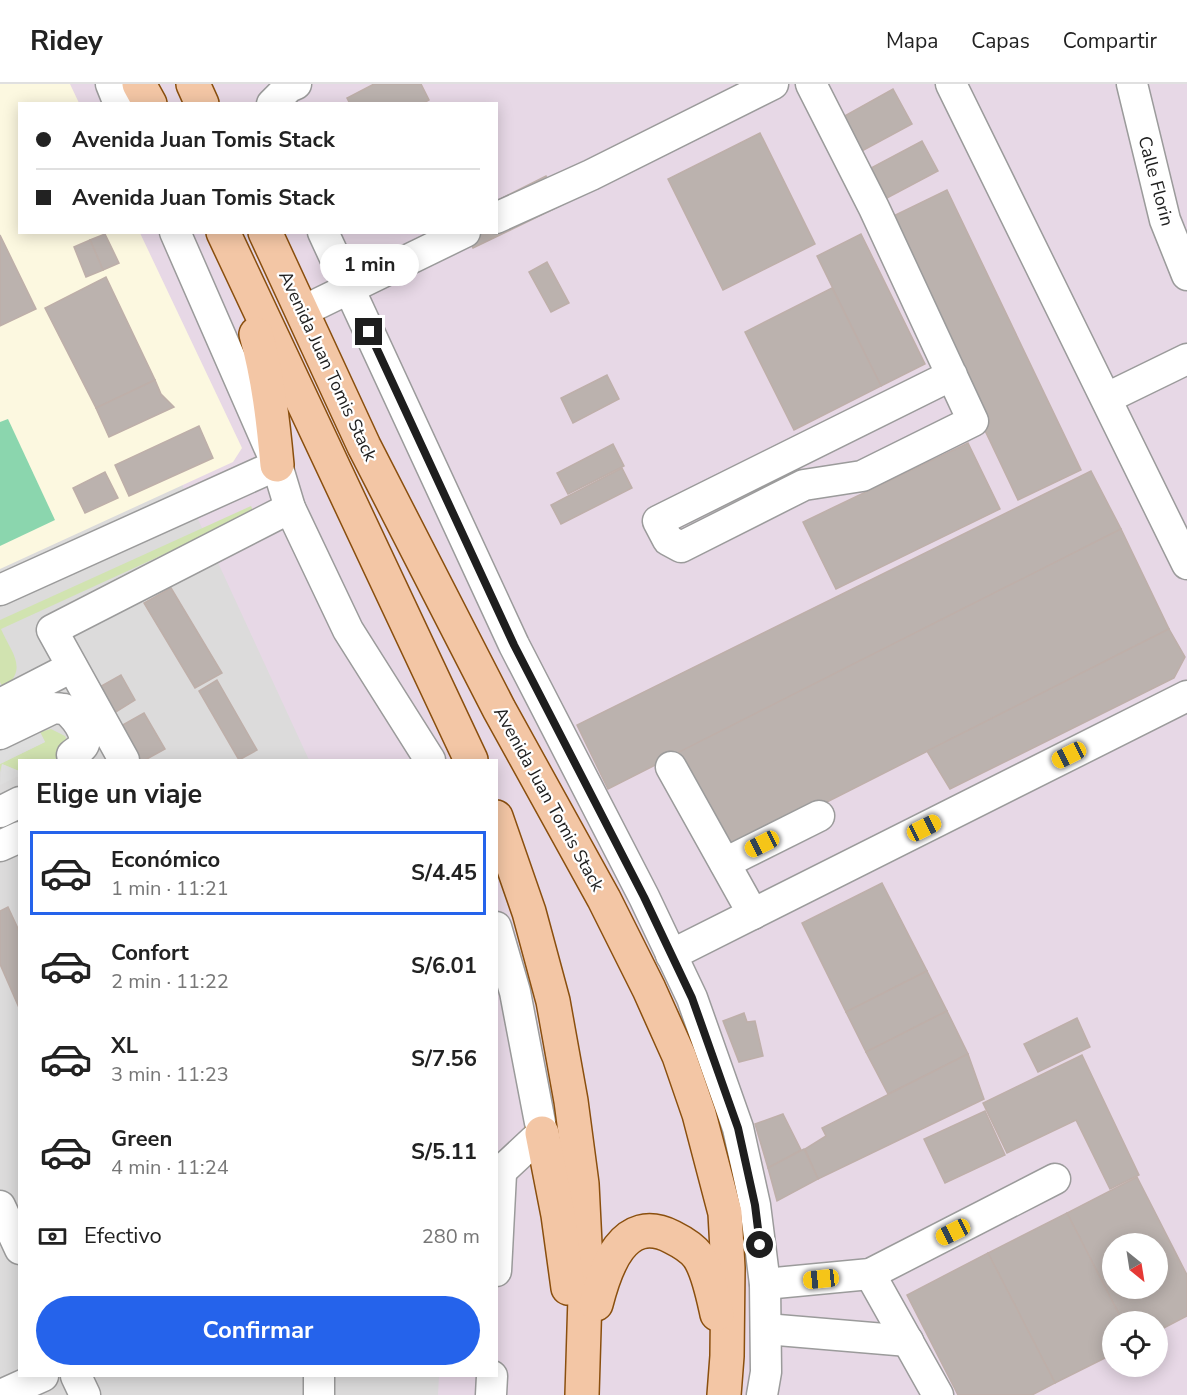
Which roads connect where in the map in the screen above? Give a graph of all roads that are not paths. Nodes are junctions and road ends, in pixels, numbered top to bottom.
1 (111, 84) edge
2 (139, 84) edge
3 (154, 84) edge
4 (193, 84) edge
5 (296, 84) edge
6 (773, 84) edge
7 (811, 84) edge
8 (951, 84) edge
9 (1132, 84) edge
10 (118, 102) edge
11 (149, 102) edge
12 (162, 102) edge
13 (201, 102) edge
14 (274, 102) edge
15 (498, 217) edge
16 (176, 234) edge
17 (267, 234) edge
18 (324, 234) edge
19 (461, 234) edge
20 (228, 242) edge
21 (278, 248) edge
22 (1187, 275) edge
23 (349, 289) junction
24 (301, 312) junction
25 (1187, 359) edge
26 (952, 375) junction
27 (1107, 399) junction
28 (277, 465) junction
29 (290, 508) junction
30 (1187, 564) edge
31 (0, 590) edge
32 (72, 667) junction
33 (1187, 696) edge
34 (0, 704) edge
35 (0, 734) edge
36 (75, 759) edge
37 (123, 759) edge
38 (429, 759) edge
39 (471, 759) edge
40 (671, 767) dead end
41 (18, 789) edge
42 (0, 798) edge
43 (18, 803) edge
44 (0, 812) edge
45 (819, 816) dead end
46 (498, 823) edge
47 (18, 838) edge
48 (0, 846) edge
49 (725, 863) junction
50 (753, 914) junction
51 (498, 934) edge
52 (671, 956) junction
53 (542, 1133) junction
54 (499, 1175) edge
55 (1056, 1179) dead end
56 (0, 1206) edge
57 (498, 1207) edge
58 (18, 1245) edge
59 (870, 1274) junction
60 (765, 1284) junction
61 (766, 1329) junction
62 (908, 1341) junction
63 (727, 1356) junction
64 (41, 1377) edge
65 (76, 1377) edge
66 (319, 1377) edge
67 (492, 1377) edge
68 (583, 1392) edge
69 (1, 1395) edge
70 (85, 1395) edge
71 (319, 1395) edge
72 (491, 1395) edge
73 (724, 1395) edge
74 (762, 1395) edge
75 (938, 1395) edge

1 - 10 street
2 - 11 main road
3 - 12 main road
4 - 13 main road
5 - 14 street
6 - 15 street
7 - 26 street
8 - 27 street
9 - 22 street, Calle Florin
16 - 28 street
17 - 21 main road, Avenida Juan Tomis Stack
18 - 23 street, Avenida Juan Tomis Stack
19 - 23 street
20 - 28 main road
20 - 39 main road, Avenida Juan Tomis Stack
21 - 24 main road, Avenida Juan Tomis Stack
23 - 24 street
23 - 52 street, Avenida Juan Tomis Stack
24 - 63 main road, Avenida Juan Tomis Stack
25 - 27 street
26 - 26 street
27 - 30 street
28 - 29 street
28 - 31 street
29 - 32 street
29 - 38 street
32 - 34 street
32 - 37 street
33 - 50 street
35 - 36 street
40 - 49 street
41 - 42 street
43 - 44 street
45 - 49 street
46 - 68 main road
47 - 48 street
49 - 50 street
50 - 52 street
51 - 53 street
52 - 60 street, Avenida Juan Tomis Stack
53 - 54 street
53 - 68 main road
54 - 57 street
55 - 59 street
56 - 58 street
59 - 60 street
59 - 62 street
60 - 61 street, Avenida Juan Tomis Stack
61 - 62 street
61 - 74 street, Avenida Juan Tomis Stack
62 - 75 street
63 - 68 main road
63 - 73 main road, Avenida Juan Tomis Stack
64 - 69 street
65 - 70 street
66 - 71 street
67 - 72 street

